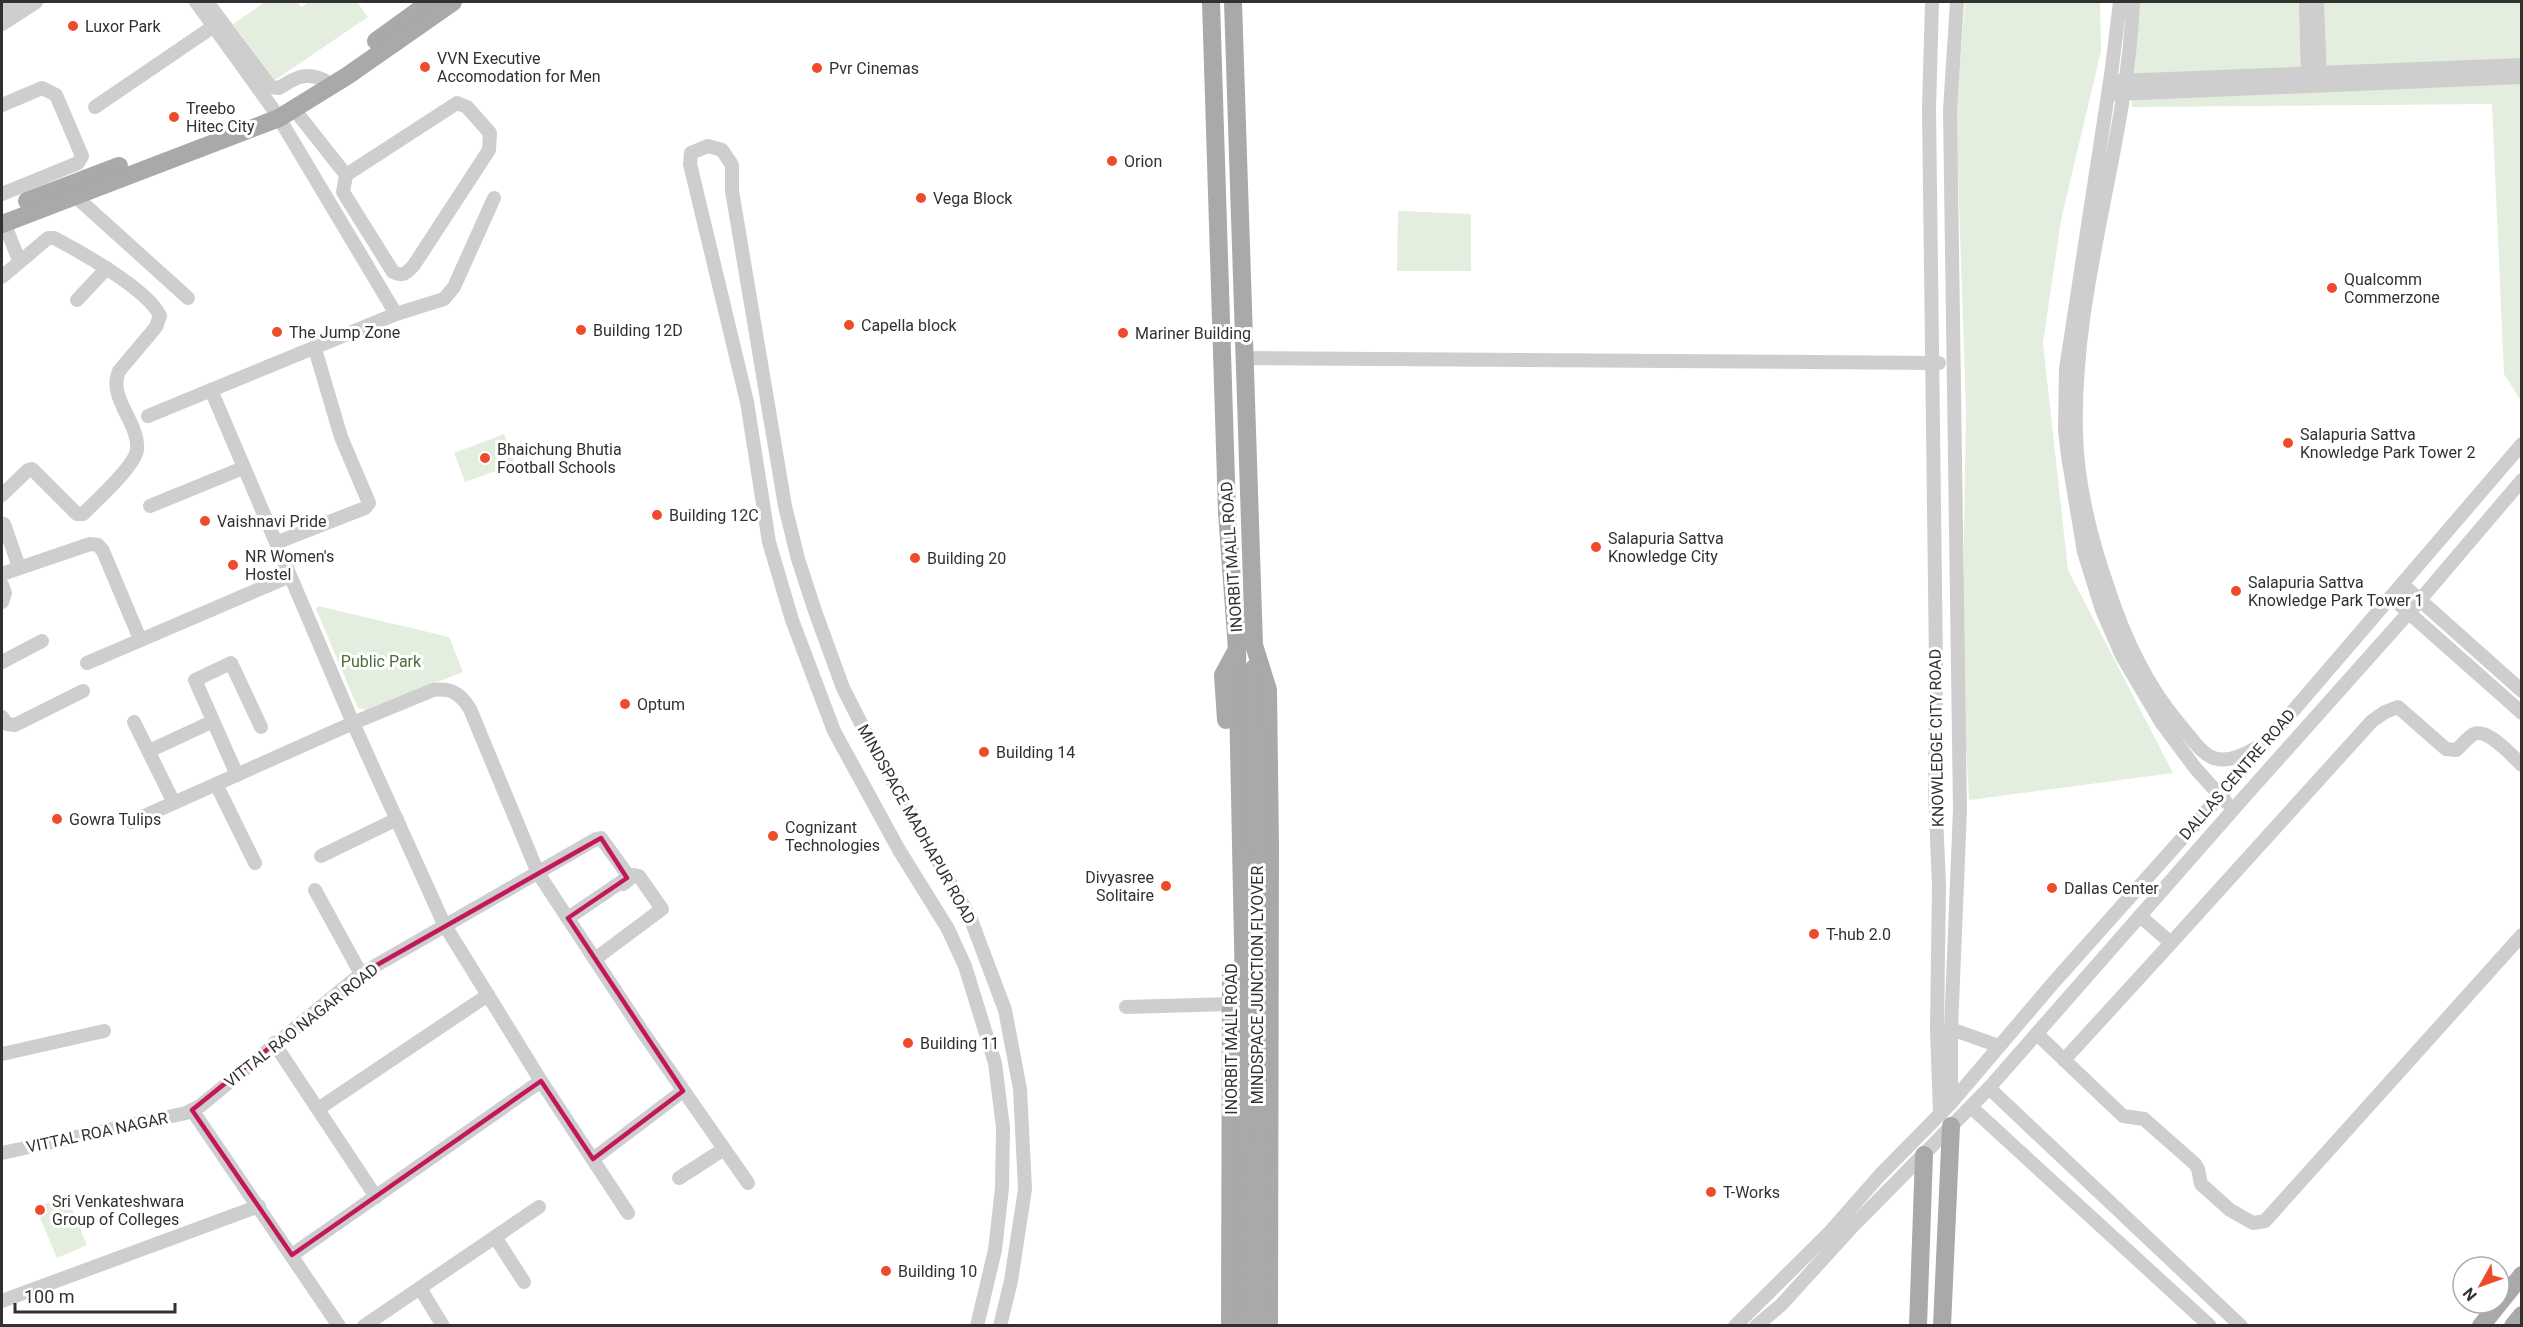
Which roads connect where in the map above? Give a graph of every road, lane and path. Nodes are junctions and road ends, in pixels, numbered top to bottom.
1 (16, 2) edge
2 (36, 2) edge
3 (196, 2) edge
4 (207, 2) edge
5 (430, 2) edge
6 (453, 2) edge
7 (1211, 2) edge
8 (1233, 2) edge
9 (1932, 2) edge
10 (1957, 2) edge
11 (2120, 2) edge
12 (2133, 2) edge
13 (2306, 2) edge
14 (2317, 2) edge
15 (2, 11) edge
16 (2, 24) edge
17 (214, 26) junction
18 (2522, 65) edge
19 (2466, 74) junction
20 (2522, 77) edge
21 (324, 80) junction
22 (2314, 80) junction
23 (2109, 88) junction
24 (2124, 88) junction
25 (2, 105) edge
26 (95, 107) dead end
27 (282, 111) junction
28 (346, 175) junction
29 (2, 194) edge
30 (66, 195) junction
31 (494, 198) dead end
32 (2, 220) edge
33 (19, 260) junction
34 (107, 268) junction
35 (393, 272) junction
36 (2, 274) edge
37 (376, 282) junction
38 (188, 298) dead end
39 (77, 300) dead end
40 (396, 314) junction
41 (315, 349) junction
42 (1245, 358) junction
43 (1953, 362) junction
44 (1932, 363) junction
45 (212, 390) junction
46 (766, 400) junction
47 (747, 402) junction
48 (148, 416) dead end
49 (2522, 444) edge
50 (242, 464) junction
51 (194, 480) dead end
52 (2522, 480) edge
53 (2, 495) edge
54 (150, 506) dead end
55 (3, 528) edge
56 (278, 542) junction
57 (16, 566) edge
58 (290, 576) junction
59 (2402, 584) junction
60 (2, 585) edge
61 (2391, 597) junction
62 (2420, 600) junction
63 (2, 602) edge
64 (2409, 613) junction
65 (140, 639) junction
66 (42, 641) dead end
67 (1245, 647) junction
68 (2, 662) edge
69 (87, 663) dead end
70 (2522, 691) edge
71 (82, 692) dead end
72 (2522, 713) edge
73 (2, 717) edge
74 (134, 722) dead end
75 (353, 723) junction
76 (206, 725) dead end
77 (261, 727) dead end
78 (2264, 744) junction
79 (148, 751) junction
80 (2522, 765) edge
81 (237, 775) junction
82 (216, 784) junction
83 (2220, 796) junction
84 (174, 803) junction
85 (2234, 809) junction
86 (397, 819) junction
87 (131, 822) dead end
88 (321, 856) dead end
89 (255, 863) dead end
90 (538, 873) junction
91 (315, 890) dead end
92 (2140, 916) junction
93 (970, 917) junction
94 (570, 920) junction
95 (444, 924) junction
96 (948, 929) junction
97 (2522, 935) edge
98 (2170, 943) junction
99 (595, 959) junction
100 (361, 974) junction
101 (488, 995) junction
102 (1245, 995) junction
103 (1126, 1007) dead end
104 (1951, 1029) junction
105 (104, 1030) dead end
106 (2037, 1034) junction
107 (274, 1043) junction
108 (2000, 1046) junction
109 (2, 1054) edge
110 (2064, 1060) junction
111 (541, 1081) junction
112 (1989, 1088) junction
113 (682, 1091) junction
114 (1232, 1101) junction
115 (1269, 1102) junction
116 (1951, 1103) junction
117 (1971, 1107) junction
118 (318, 1109) junction
119 (192, 1110) junction
120 (1946, 1120) junction
121 (724, 1149) junction
122 (2, 1154) edge
123 (1923, 1155) junction
124 (593, 1159) junction
125 (679, 1178) dead end
126 (748, 1183) dead end
127 (376, 1197) junction
128 (259, 1206) junction
129 (538, 1208) dead end
130 (628, 1213) dead end
131 (495, 1237) junction
132 (292, 1254) junction
133 (1796, 1266) junction
134 (2522, 1275) edge
135 (1807, 1276) junction
136 (524, 1282) dead end
137 (1919, 1283) junction
138 (1944, 1285) junction
139 (420, 1287) junction
140 (2, 1301) edge
141 (2522, 1315) edge
142 (339, 1326) edge
143 (364, 1326) edge
144 (443, 1326) edge
145 (976, 1326) edge
146 (1000, 1326) edge
147 (1230, 1326) edge
148 (1240, 1326) edge
149 (1255, 1326) edge
150 (1269, 1326) edge
151 (1735, 1326) edge
152 (1756, 1326) edge
153 (1918, 1326) edge
154 (1942, 1326) edge
155 (2210, 1326) edge
156 (2241, 1326) edge
157 (2481, 1326) edge
158 (2513, 1326) edge

1 - 15 street
2 - 16 street
3 - 17 street
4 - 21 street
5 - 21 main road
6 - 27 main road
7 - 67 main road, INORBIT MALL ROAD
8 - 42 main road, INORBIT MALL ROAD
9 - 44 street, KNOWLEDGE CITY ROAD
10 - 43 street, KNOWLEDGE CITY ROAD
11 - 23 street
12 - 24 street
13 - 22 street
14 - 22 street
17 - 26 street
17 - 27 street
18 - 19 street
19 - 20 street
19 - 22 street
21 - 27 main road
22 - 24 street
23 - 24 street
23 - 83 street
24 - 78 street
25 - 29 street
27 - 28 street
27 - 30 main road
27 - 37 street
28 - 35 street
28 - 35 street
30 - 32 main road
30 - 38 street
31 - 40 street
32 - 33 street
33 - 34 street
33 - 36 street
34 - 39 street
34 - 53 street
35 - 37 street
37 - 40 street
40 - 41 street
41 - 45 street
41 - 56 street
42 - 44 street
42 - 67 main road, INORBIT MALL ROAD
43 - 44 street
43 - 104 street, KNOWLEDGE CITY ROAD
44 - 120 street, KNOWLEDGE CITY ROAD
45 - 48 street
45 - 50 street
46 - 47 street
46 - 47 street, MINDSPACE MADHAPUR ROAD
46 - 93 street, MINDSPACE MADHAPUR ROAD
47 - 96 street, MINDSPACE MADHAPUR ROAD
49 - 59 street, DALLAS CENTRE ROAD
50 - 51 street
50 - 54 street
50 - 56 street
52 - 62 street, DALLAS CENTRE ROAD
55 - 57 street
56 - 58 street
57 - 65 street
58 - 65 street
58 - 75 street
59 - 61 street, DALLAS CENTRE ROAD
59 - 62 street
60 - 63 street
61 - 64 street
61 - 78 street, DALLAS CENTRE ROAD
62 - 64 street, DALLAS CENTRE ROAD
62 - 70 street
64 - 72 street
64 - 85 street, DALLAS CENTRE ROAD
65 - 69 street
66 - 68 street
67 - 102 main road, MINDSPACE JUNCTION FLYOVER
67 - 115 main road, INORBIT MALL ROAD
71 - 73 street
74 - 79 street
75 - 81 street
75 - 86 street
75 - 90 street
76 - 79 street
77 - 81 street
78 - 83 street, DALLAS CENTRE ROAD
79 - 84 street
80 - 98 street
81 - 82 street
82 - 84 street
82 - 89 street
83 - 85 street
83 - 108 street, DALLAS CENTRE ROAD
84 - 87 street
85 - 92 street, DALLAS CENTRE ROAD
86 - 88 street
86 - 95 street
90 - 94 street
90 - 94 street, VITTAL RAO NAGAR ROAD
90 - 95 street, VITTAL RAO NAGAR ROAD
91 - 100 street
92 - 98 street
92 - 106 street, DALLAS CENTRE ROAD
93 - 96 street, MINDSPACE MADHAPUR ROAD
93 - 146 street, MINDSPACE MADHAPUR ROAD
94 - 99 street
94 - 99 street
95 - 100 street, VITTAL RAO NAGAR ROAD
95 - 101 street
96 - 145 street, MINDSPACE MADHAPUR ROAD
97 - 110 street
98 - 110 street
99 - 113 street
100 - 107 street, VITTAL RAO NAGAR ROAD
101 - 111 street
101 - 118 street
102 - 103 street
102 - 114 main road, INORBIT MALL ROAD
102 - 148 main road, MINDSPACE JUNCTION FLYOVER, bridge
102 - 149 main road, MINDSPACE JUNCTION FLYOVER, bridge
104 - 108 street
104 - 116 street, KNOWLEDGE CITY ROAD
105 - 109 street
106 - 110 street
106 - 112 street, DALLAS CENTRE ROAD
107 - 118 street
107 - 119 street, VITTAL RAO NAGAR ROAD
108 - 116 street, DALLAS CENTRE ROAD
111 - 124 street
111 - 127 street
112 - 117 street, DALLAS CENTRE ROAD
112 - 156 street
113 - 121 street
113 - 124 street
114 - 115 main road
114 - 147 main road, INORBIT MALL ROAD
115 - 150 main road, INORBIT MALL ROAD
116 - 120 street, DALLAS CENTRE ROAD
117 - 120 street, DALLAS CENTRE ROAD
117 - 155 street
118 - 127 street
119 - 122 street, VITTAL ROA NAGAR
119 - 128 street
120 - 123 street
120 - 133 street
120 - 138 main road
121 - 125 street
121 - 126 street
123 - 135 street
123 - 137 main road
124 - 130 street
127 - 132 street
128 - 132 street
128 - 140 street
129 - 131 street
131 - 136 street
131 - 139 street
132 - 142 street
133 - 135 street
133 - 151 street
134 - 157 main road
135 - 152 street
137 - 138 main road
137 - 153 main road
138 - 154 main road
139 - 143 street
139 - 144 street
141 - 158 main road

